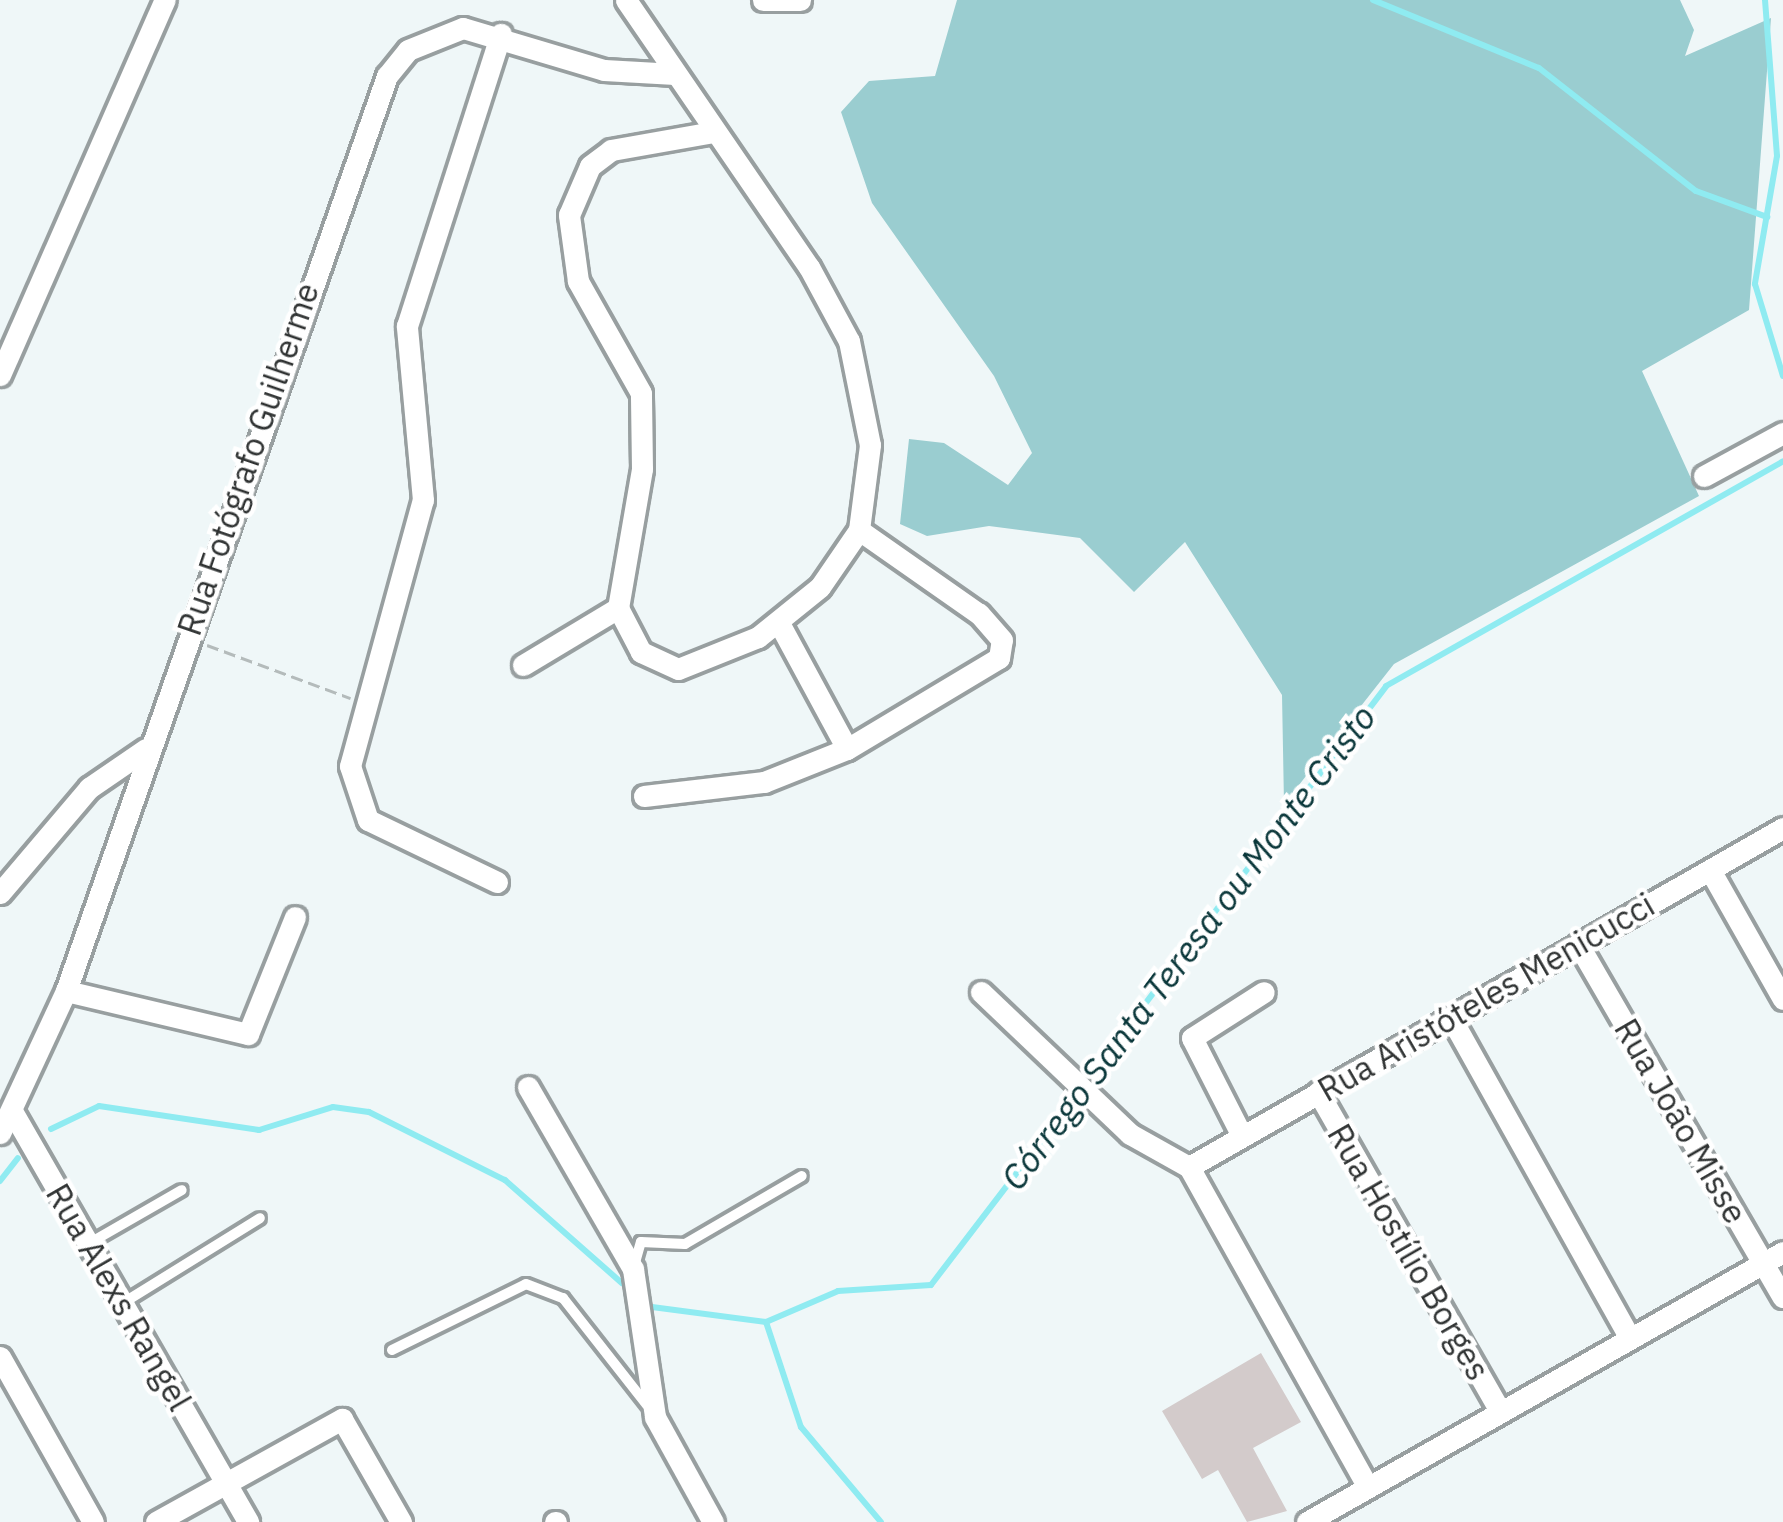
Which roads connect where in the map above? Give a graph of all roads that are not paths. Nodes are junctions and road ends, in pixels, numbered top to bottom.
1 (165, 0) edge
2 (626, 0) edge
3 (764, 0) edge
4 (800, 0) edge
5 (501, 34) junction
6 (675, 74) junction
7 (713, 132) junction
8 (0, 376) edge
9 (1783, 433) edge
10 (1704, 476) dead end
11 (859, 530) junction
12 (618, 608) junction
13 (779, 623) junction
14 (524, 665) dead end
15 (847, 748) junction
16 (146, 749) junction
17 (644, 796) dead end
18 (1783, 828) edge
19 (1710, 870) junction
20 (497, 882) dead end
21 (0, 893) edge
22 (295, 916) dead end
23 (1578, 944) junction
24 (66, 991) junction
25 (981, 992) dead end
26 (1264, 992) dead end
27 (1783, 999) edge
28 (1450, 1018) junction
29 (528, 1087) dead end
30 (1318, 1092) junction
31 (12, 1112) junction
32 (0, 1133) edge
33 (1242, 1136) junction
34 (1189, 1167) junction
35 (802, 1176) dead end
36 (182, 1190) dead end
37 (260, 1217) dead end
38 (88, 1244) junction
39 (1773, 1257) edge
40 (633, 1269) junction
41 (1783, 1297) edge
42 (122, 1304) junction
43 (1630, 1338) junction
44 (392, 1350) dead end
45 (0, 1357) edge
46 (1500, 1411) junction
47 (655, 1417) junction
48 (226, 1482) junction
49 (1368, 1487) junction
50 (93, 1522) edge
51 (156, 1522) edge
52 (248, 1522) edge
53 (401, 1522) edge
54 (713, 1522) edge
55 (1307, 1522) edge

1 - 8 street
2 - 6 street
3 - 4 street
5 - 6 street, Rua Fotógrafo Guilherme
5 - 16 street, Rua Fotógrafo Guilherme
5 - 20 street
6 - 7 street
7 - 11 street
7 - 12 street
9 - 10 street
11 - 13 street
11 - 15 street
12 - 13 street
12 - 14 street
13 - 15 street
15 - 17 street
16 - 21 street
16 - 24 street, Rua Fotógrafo Guilherme
18 - 19 street, Rua Aristóteles Menicucci
19 - 23 street, Rua Aristóteles Menicucci
19 - 27 street
22 - 24 street
23 - 28 street, Rua Aristóteles Menicucci
23 - 39 street, Rua João Misse
24 - 31 street, Rua Fotógrafo Guilherme
25 - 34 street
26 - 33 street
28 - 30 street, Rua Aristóteles Menicucci
28 - 43 street
29 - 40 street
30 - 33 street, Rua Aristóteles Menicucci
30 - 46 street, Rua Hostílio Borges
31 - 32 street, Rua Fotógrafo Guilherme
31 - 38 street, Rua Alexs Rangel
33 - 34 street, Rua Aristóteles Menicucci
34 - 49 street
35 - 40 lane
36 - 38 lane
37 - 42 lane
38 - 42 street, Rua Alexs Rangel
39 - 41 street, Rua João Misse
39 - 43 street
40 - 47 street
42 - 48 street, Rua Alexs Rangel
43 - 46 street
44 - 47 lane
45 - 50 street
46 - 49 street
47 - 54 street
48 - 51 street
48 - 52 street, Rua Alexs Rangel
48 - 53 street
49 - 55 street

